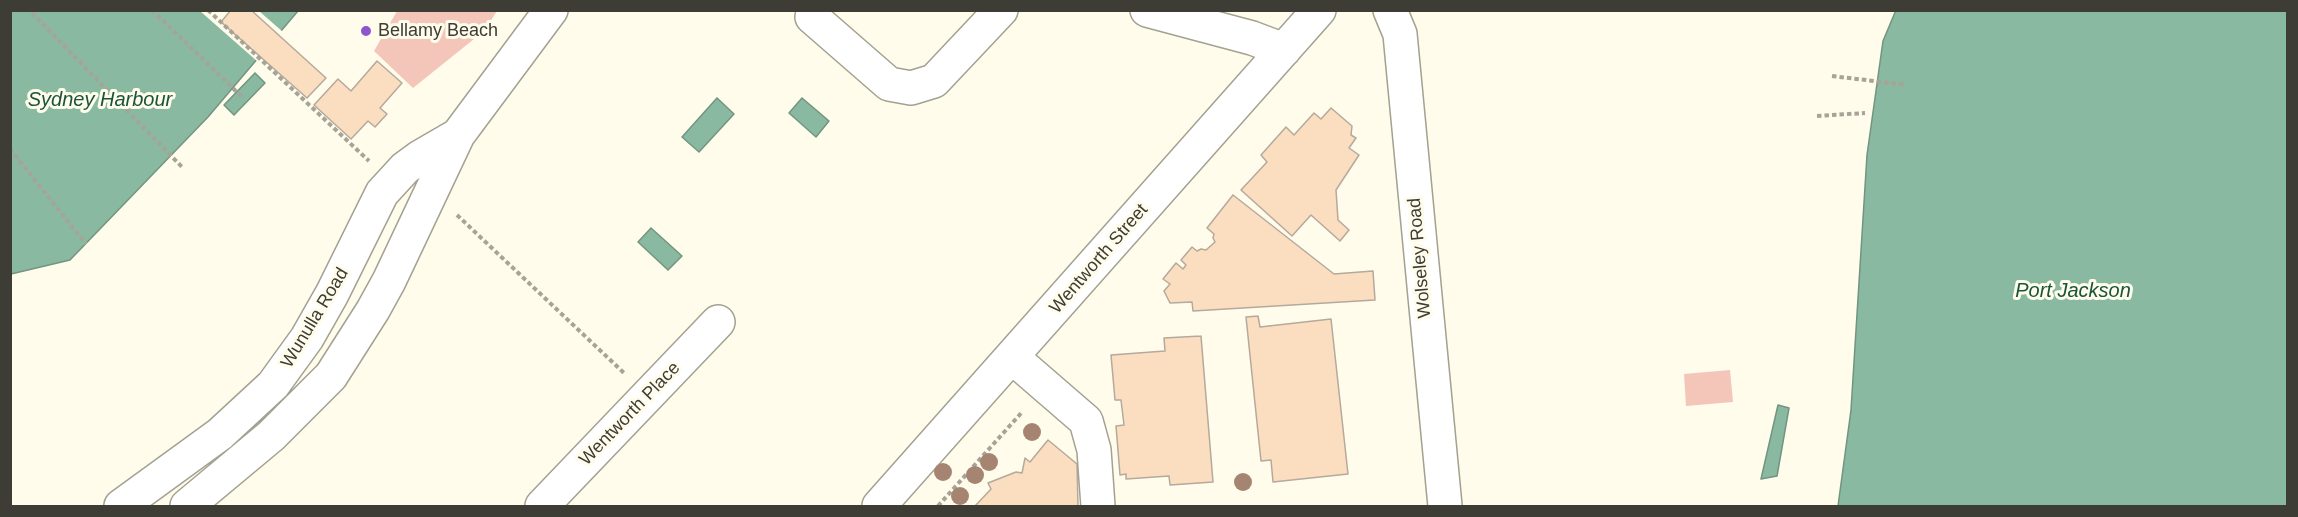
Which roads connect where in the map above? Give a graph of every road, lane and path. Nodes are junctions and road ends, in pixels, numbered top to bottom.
1 (152, 10) edge
2 (207, 10) edge
3 (550, 10) edge
4 (1001, 10) edge
5 (1147, 10) edge
6 (1319, 10) edge
7 (1390, 10) edge
8 (32, 13) dead end
9 (812, 17) dead end
10 (1284, 50) junction
11 (1832, 76) dead end
12 (1907, 85) dead end
13 (242, 97) dead end
14 (1865, 113) dead end
15 (1817, 116) dead end
16 (458, 135) junction
17 (10, 149) edge
18 (370, 162) dead end
19 (183, 168) dead end
20 (433, 192) junction
21 (86, 244) dead end
22 (718, 322) dead end
23 (1012, 357) junction
24 (1046, 386) junction
25 (648, 396) junction
26 (121, 507) edge
27 (187, 507) edge
28 (542, 507) edge
29 (879, 507) edge
30 (938, 507) edge
31 (1098, 507) edge
32 (1445, 507) edge

1 - 13 path
2 - 18 path
3 - 16 street, Wunulla Road
4 - 9 street
5 - 10 street
6 - 10 street, Wentworth Street
7 - 32 street, Wolseley Road
8 - 19 path
10 - 23 street, Wentworth Street
11 - 12 path
14 - 15 path
16 - 20 street, Wunulla Road
16 - 26 street, Wunulla Road
17 - 21 path
20 - 25 path
20 - 27 street, Wunulla Road
22 - 25 street, Wentworth Place
23 - 24 street
23 - 29 street, Wentworth Street
24 - 30 path
24 - 31 street
25 - 28 street, Wentworth Place

